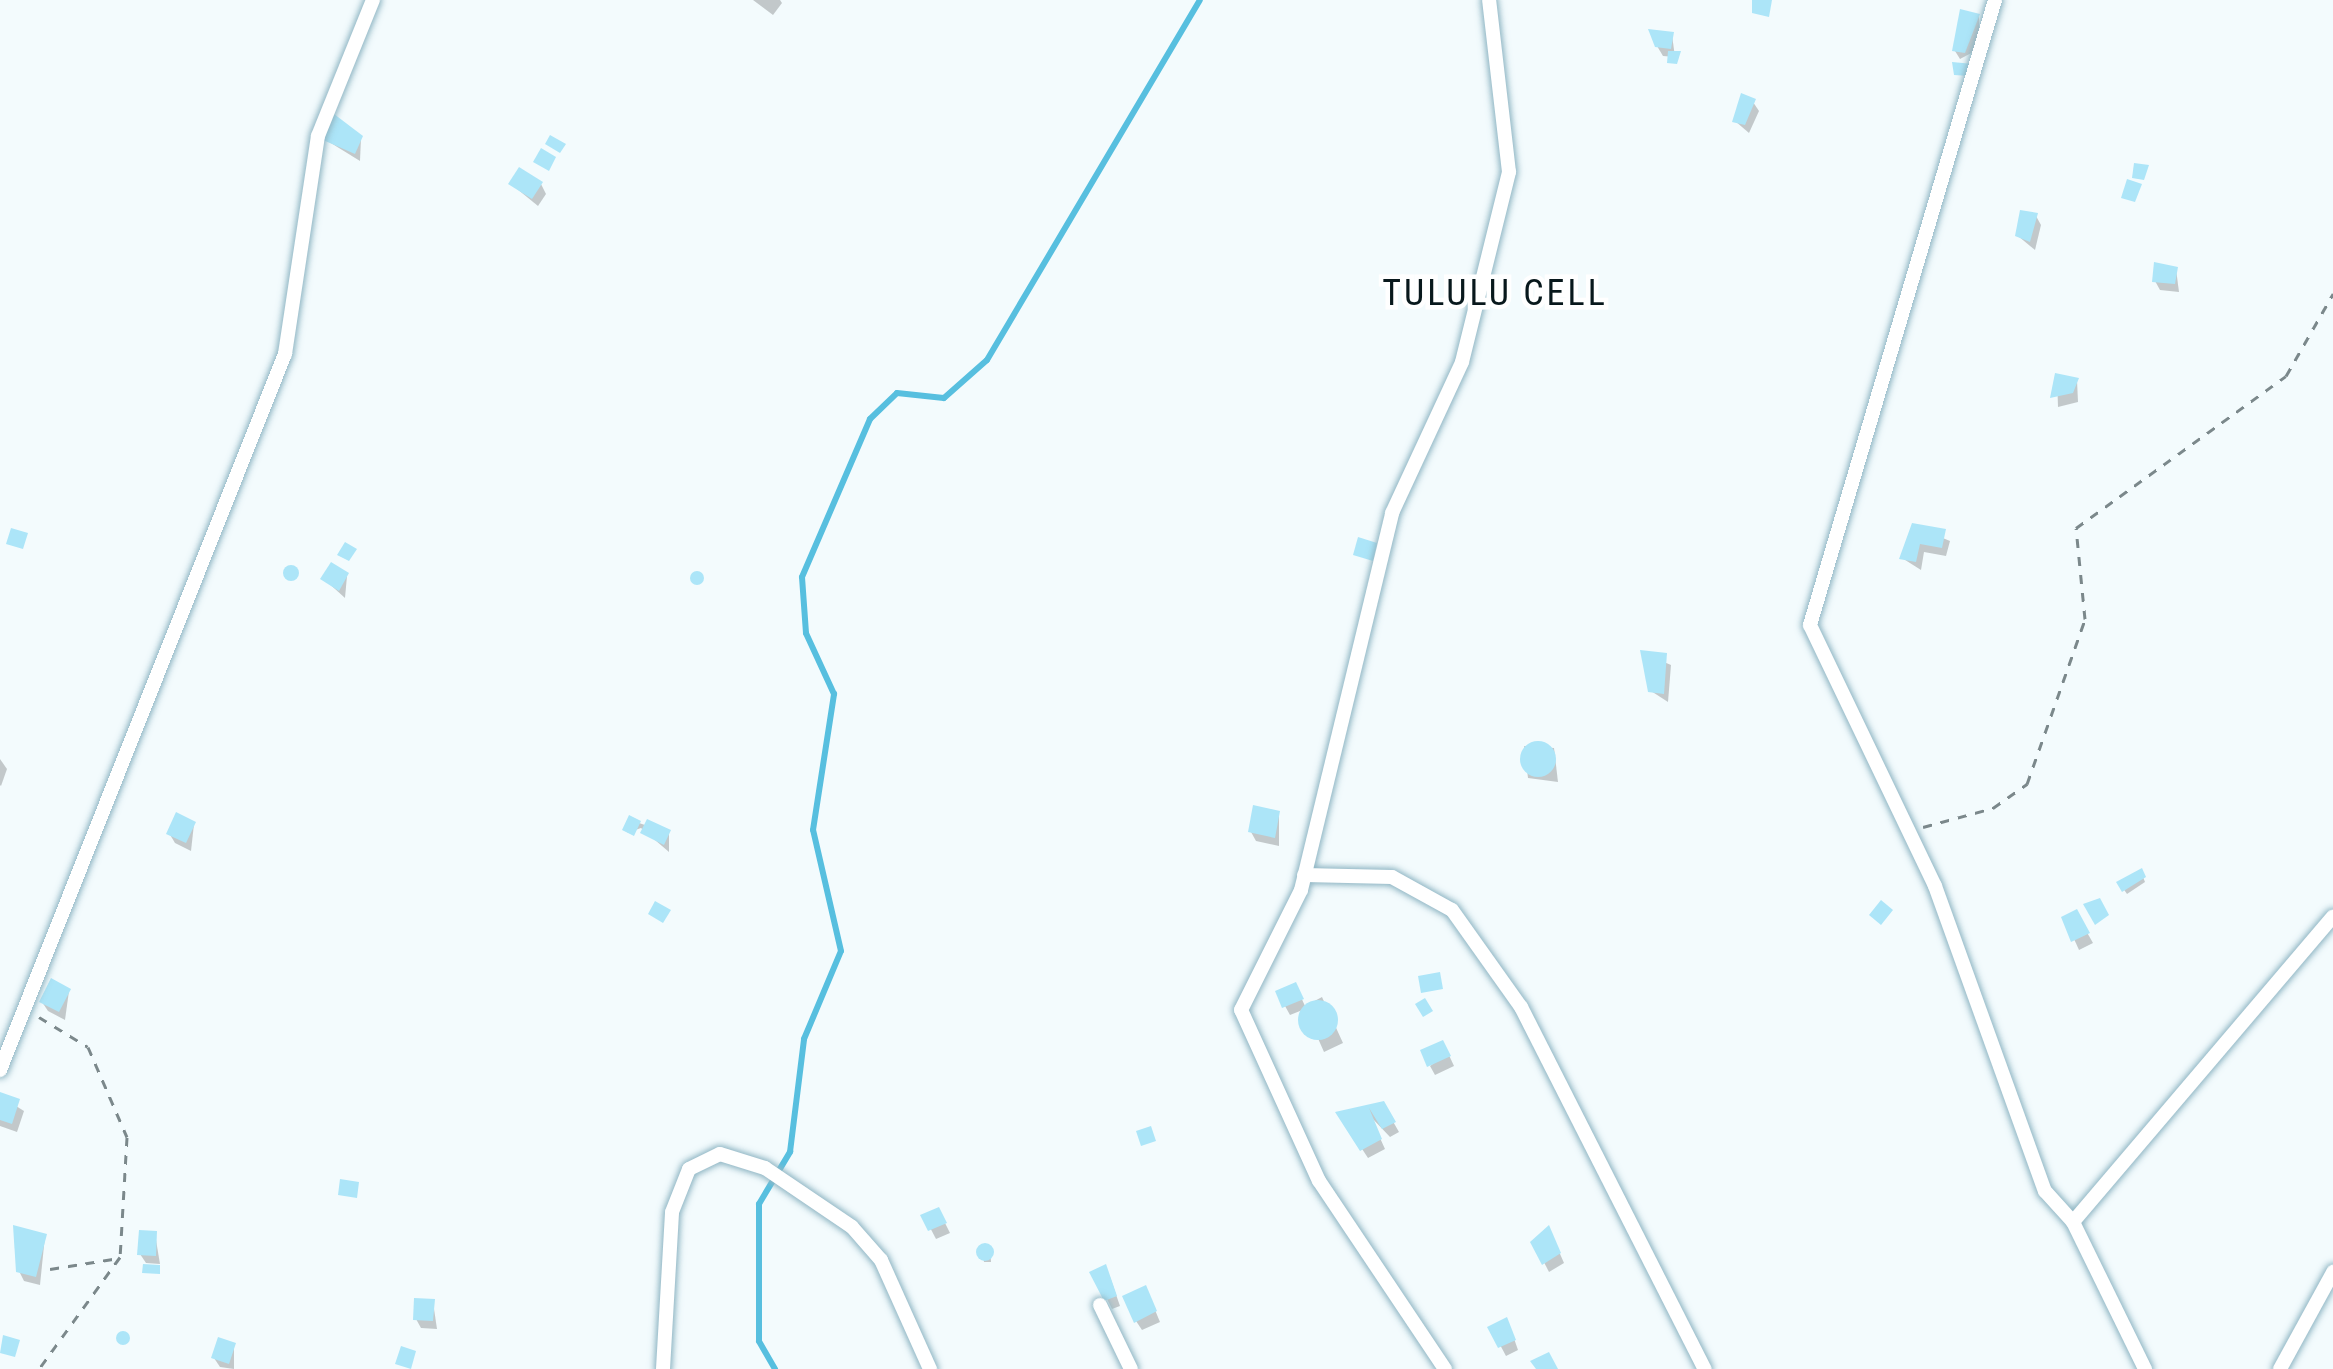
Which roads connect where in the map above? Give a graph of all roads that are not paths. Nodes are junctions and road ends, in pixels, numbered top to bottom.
1 (373, 0) edge
2 (1489, 0) edge
3 (1995, 0) edge
4 (1304, 875) junction
5 (2333, 916) edge
6 (0, 1070) edge
7 (2073, 1222) junction
8 (2333, 1272) edge
9 (1100, 1305) dead end
10 (663, 1369) edge
11 (930, 1369) edge
12 (1131, 1369) edge
13 (1445, 1369) edge
14 (1705, 1369) edge
15 (2145, 1369) edge
16 (2280, 1369) edge

1 - 6 street
2 - 4 street
3 - 7 street
4 - 13 street
4 - 14 street
5 - 7 street
7 - 15 street
8 - 16 street
9 - 12 street
10 - 11 street

